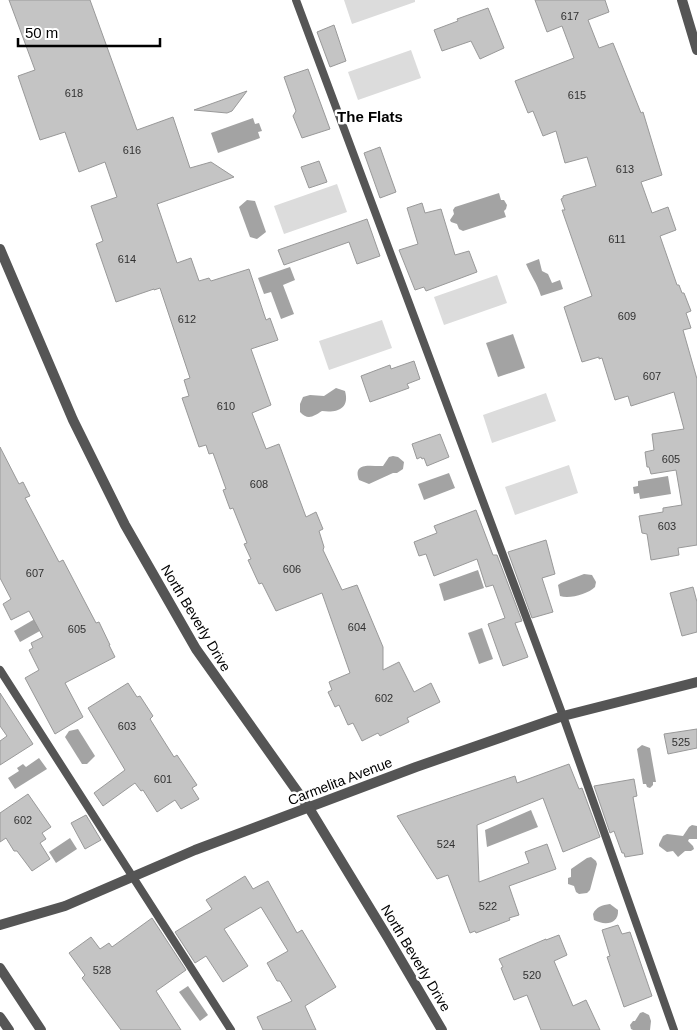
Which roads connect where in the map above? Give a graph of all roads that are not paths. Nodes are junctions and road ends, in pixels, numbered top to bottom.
1 (296, 0) edge
2 (682, 0) edge
3 (697, 50) edge
4 (0, 249) edge
5 (0, 670) edge
6 (697, 682) edge
7 (563, 716) junction
8 (308, 808) junction
9 (131, 876) junction
10 (0, 925) edge
11 (0, 968) edge
12 (0, 1017) edge
13 (8, 1030) edge
14 (41, 1030) edge
15 (231, 1030) edge
16 (442, 1030) edge
17 (674, 1030) edge

1 - 7 lane
2 - 3 street
4 - 8 street, North Beverly Drive
5 - 9 lane
6 - 7 street, Carmelita Avenue
7 - 8 street, Carmelita Avenue
7 - 17 lane
8 - 9 street, Carmelita Avenue
8 - 16 street, North Beverly Drive
9 - 10 street, Carmelita Avenue
9 - 15 lane
11 - 14 street
12 - 13 street

